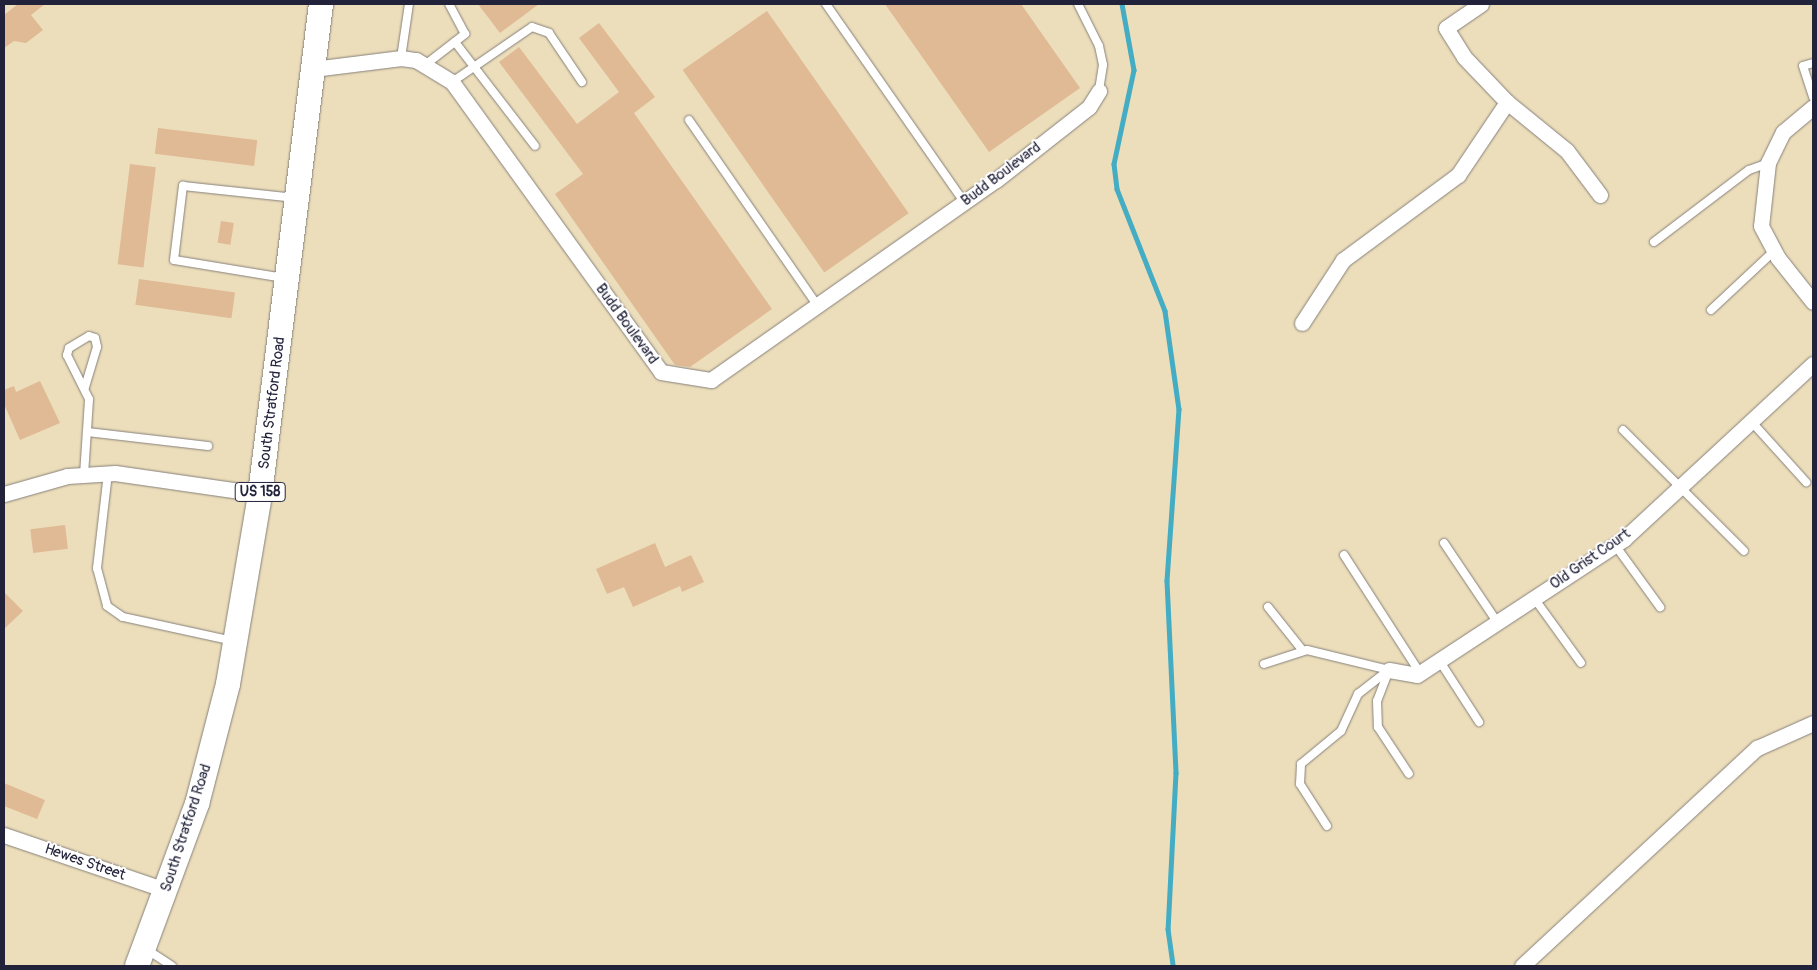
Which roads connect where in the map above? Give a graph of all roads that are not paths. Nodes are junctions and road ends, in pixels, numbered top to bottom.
1 (320, 4) edge
2 (409, 4) edge
3 (449, 4) edge
4 (826, 4) edge
5 (1078, 4) edge
6 (1481, 4) edge
7 (455, 42) junction
8 (401, 58) junction
9 (1813, 63) edge
10 (425, 65) junction
11 (472, 65) junction
12 (313, 69) junction
13 (452, 82) junction
14 (582, 82) dead end
15 (1099, 91) joint
16 (1813, 97) edge
17 (1507, 102) junction
18 (1813, 107) edge
19 (689, 120) dead end
20 (535, 146) dead end
21 (1768, 163) junction
22 (1600, 195) dead end
23 (297, 199) junction
24 (964, 202) junction
25 (1654, 242) dead end
26 (1774, 251) junction
27 (287, 279) junction
28 (1812, 296) edge
29 (817, 306) junction
30 (1711, 310) dead end
31 (1302, 323) dead end
32 (1813, 364) edge
33 (86, 387) junction
34 (1750, 420) junction
35 (1623, 430) dead end
36 (87, 432) junction
37 (208, 446) dead end
38 (108, 473) junction
39 (84, 475) junction
40 (1806, 482) dead end
41 (1679, 486) junction
42 (4, 494) edge
43 (260, 494) junction
44 (1444, 543) dead end
45 (1615, 545) junction
46 (1744, 551) dead end
47 (1344, 555) dead end
48 (1534, 598) junction
49 (1268, 607) dead end
50 (1660, 607) dead end
51 (1497, 622) junction
52 (235, 641) junction
53 (1303, 652) junction
54 (1439, 660) junction
55 (1581, 663) dead end
56 (1264, 664) dead end
57 (1389, 670) junction
58 (1420, 673) junction
59 (1480, 722) dead end
60 (1813, 723) edge
61 (1409, 774) dead end
62 (1327, 826) dead end
63 (4, 835) edge
64 (166, 890) junction
65 (140, 957) edge
66 (172, 966) edge
67 (1522, 966) edge

1 - 12 main road, South Stratford Road / US 158
2 - 8 lane
3 - 7 lane
4 - 24 lane
5 - 15 lane
6 - 17 street
7 - 10 lane
7 - 11 lane
8 - 10 street, Budd Boulevard
8 - 12 street, Budd Boulevard
9 - 16 lane
10 - 13 street, Budd Boulevard
11 - 13 lane
11 - 14 lane
11 - 20 lane
12 - 23 main road, South Stratford Road / US 158
13 - 29 street, Budd Boulevard
15 - 24 street, Budd Boulevard
17 - 22 street
17 - 31 street
18 - 21 street
19 - 29 lane
21 - 25 lane
21 - 26 street
23 - 27 main road, South Stratford Road / US 158
23 - 27 lane
24 - 29 street, Budd Boulevard
26 - 28 street
26 - 30 lane
27 - 43 main road, South Stratford Road / US 158
32 - 34 street, Old Grist Court
33 - 33 lane
33 - 36 lane
34 - 40 lane
34 - 41 street, Old Grist Court
35 - 41 lane
36 - 37 lane
36 - 39 lane
38 - 39 street
38 - 43 street
38 - 52 lane
39 - 42 street
41 - 45 street, Old Grist Court
41 - 46 lane
43 - 52 main road, South Stratford Road / US 158
44 - 51 lane
45 - 48 street, Old Grist Court
45 - 50 lane
47 - 58 lane
48 - 51 street, Old Grist Court
48 - 55 lane
49 - 53 lane
51 - 54 street, Old Grist Court
52 - 64 main road, South Stratford Road / US 158
53 - 56 lane
53 - 57 lane
54 - 58 street, Old Grist Court
54 - 59 lane
57 - 58 street
57 - 61 lane
57 - 62 lane
60 - 67 street
63 - 64 street, Hewes Street
64 - 65 main road, South Stratford Road / US 158
65 - 66 lane

